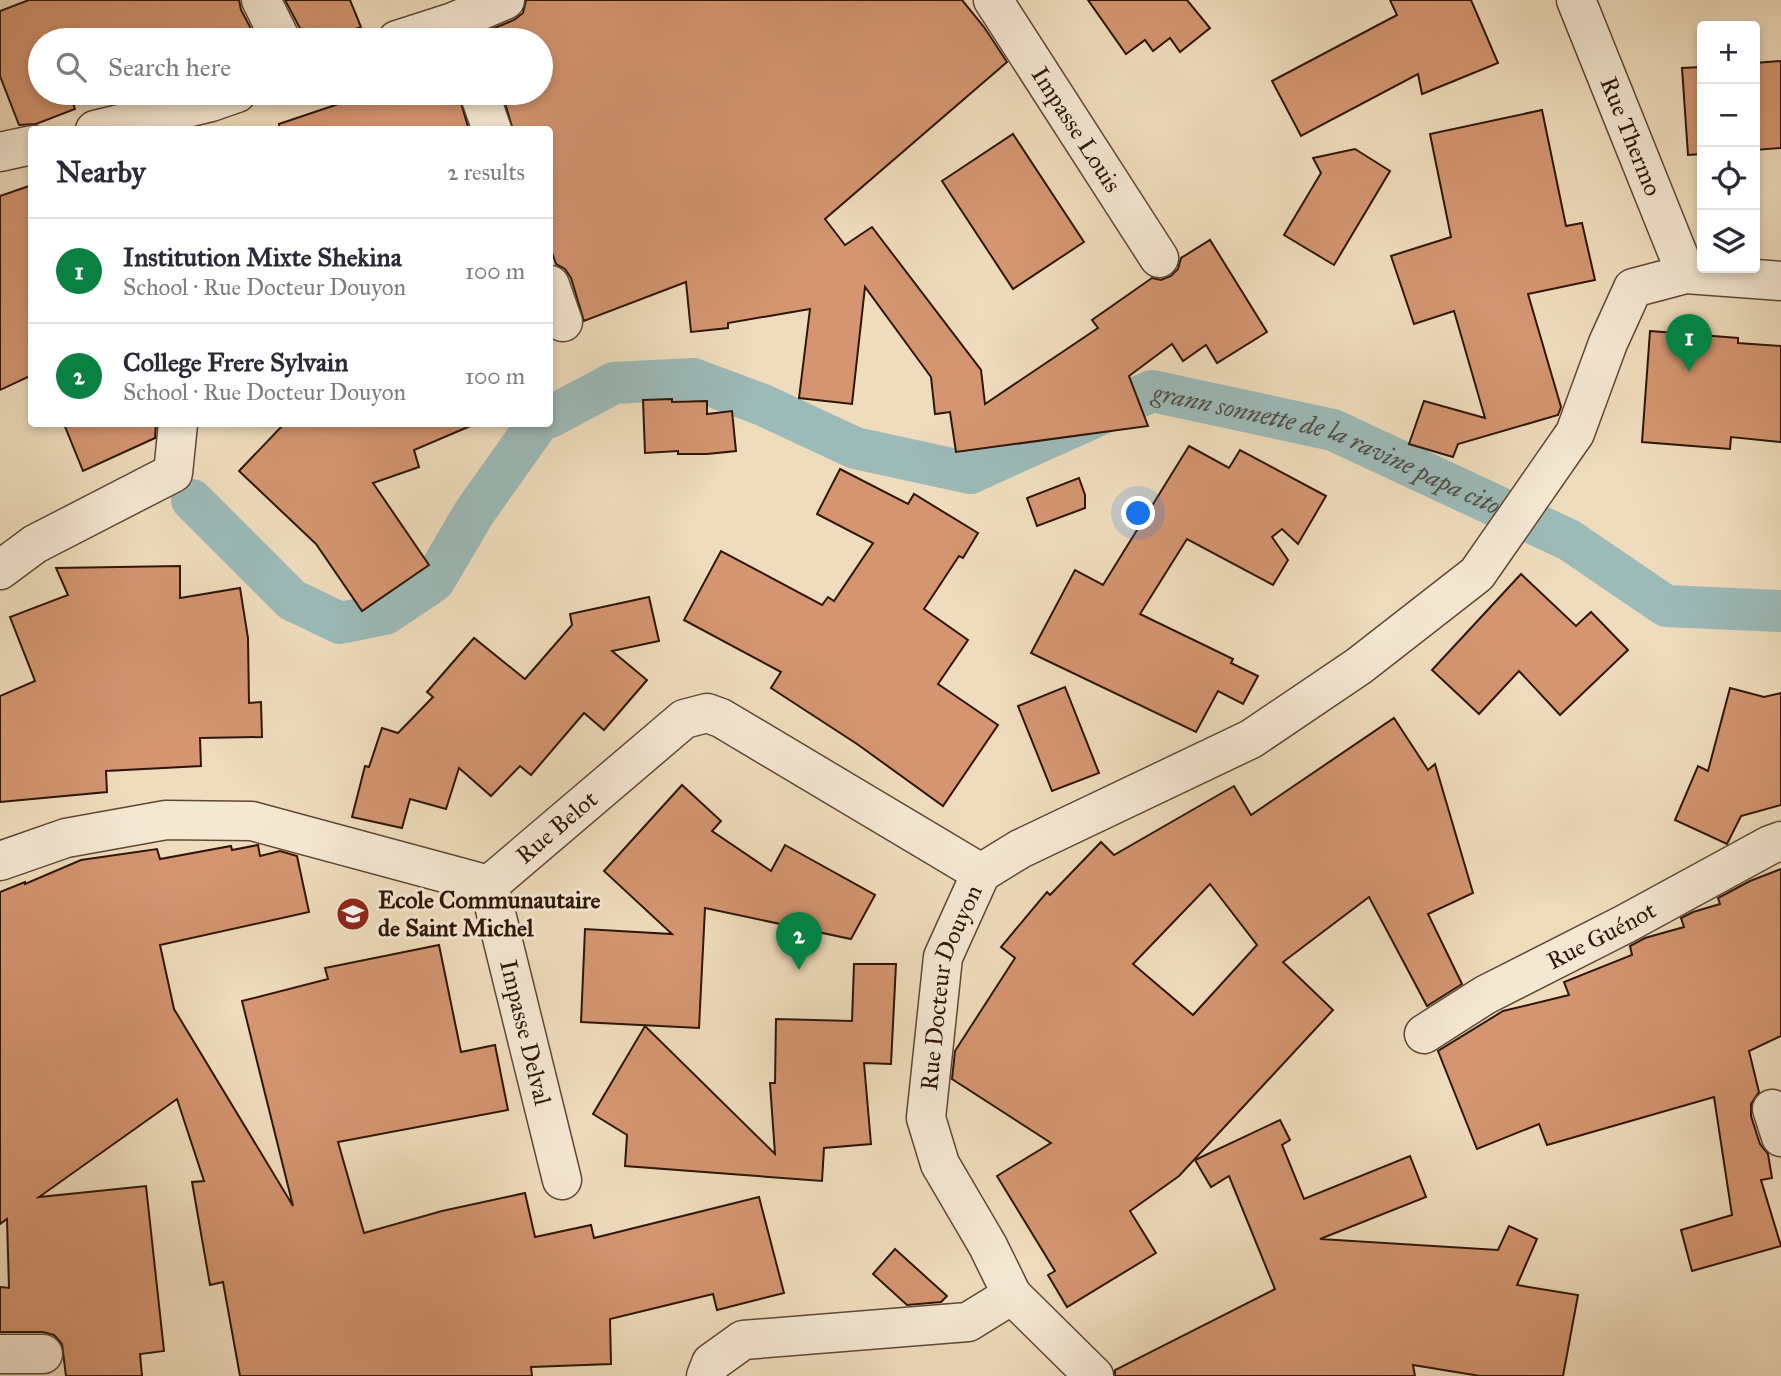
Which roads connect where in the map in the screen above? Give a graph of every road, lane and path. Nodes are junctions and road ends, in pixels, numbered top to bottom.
1 (261, 0) edge
2 (505, 0) edge
3 (993, 0) edge
4 (1576, 0) edge
5 (275, 28) edge
6 (461, 28) edge
7 (483, 105) edge
8 (219, 108) edge
9 (118, 126) edge
10 (491, 126) edge
11 (1158, 258) dead end
12 (1686, 274) junction
13 (1781, 281) edge
14 (553, 294) edge
15 (563, 322) dead end
16 (178, 427) edge
17 (0, 570) edge
18 (1781, 841) edge
19 (0, 862) edge
20 (981, 873) junction
21 (489, 884) junction
22 (1424, 1034) dead end
23 (562, 1180) dead end
24 (1012, 1295) junction
25 (0, 1354) edge
26 (43, 1354) dead end
27 (706, 1376) edge
28 (1094, 1376) edge

1 - 5 street
2 - 6 street
3 - 11 street, Impasse Louis
4 - 12 street, Rue Thermo
7 - 10 street
8 - 9 street
12 - 13 street
12 - 20 street, Rue Docteur Douyon
14 - 15 street
16 - 17 street
18 - 22 street, Rue Guénot
19 - 21 street
20 - 21 street, Rue Belot
20 - 24 street, Rue Docteur Douyon
21 - 23 street, Impasse Delval
24 - 27 street
24 - 28 street, Rue Docteur Douyon
25 - 26 street

